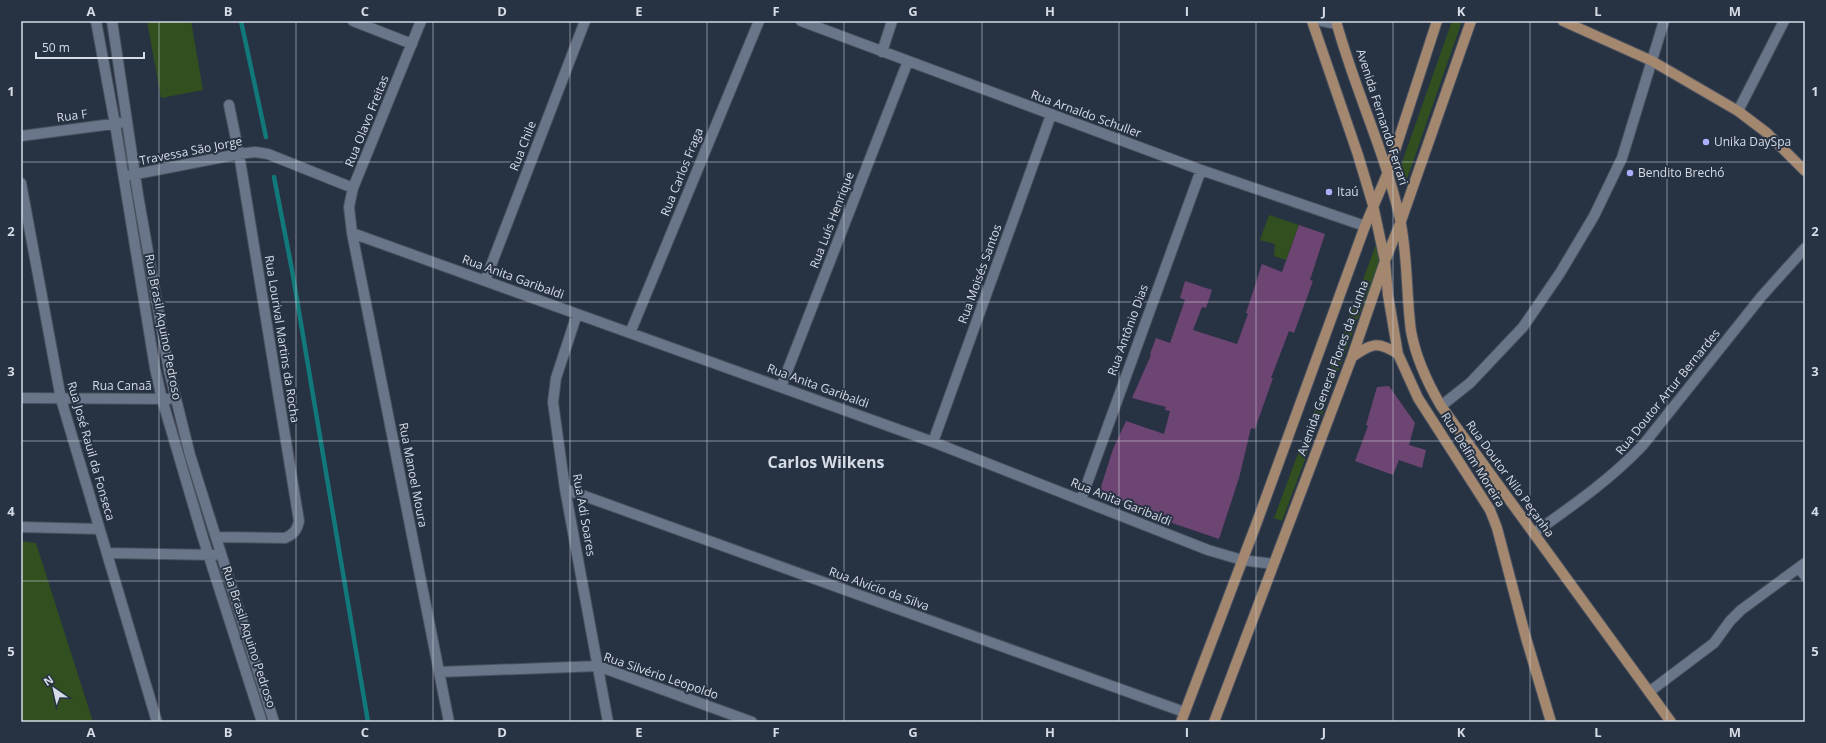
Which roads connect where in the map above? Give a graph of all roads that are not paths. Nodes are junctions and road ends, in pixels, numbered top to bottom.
1 (96, 21) edge
2 (112, 21) edge
3 (353, 21) edge
4 (421, 21) edge
5 (585, 21) edge
6 (759, 21) edge
7 (801, 21) edge
8 (892, 21) edge
9 (1312, 21) edge
10 (1322, 21) edge
11 (1437, 21) edge
12 (1471, 21) edge
13 (1563, 21) edge
14 (1664, 21) edge
15 (1784, 21) edge
16 (1337, 22) edge
17 (412, 44) junction
18 (882, 52) junction
19 (908, 61) junction
20 (1652, 61) junction
21 (229, 105) dead end
22 (1738, 110) junction
23 (1050, 115) junction
24 (127, 122) junction
25 (115, 124) junction
26 (21, 136) edge
27 (239, 154) junction
28 (1200, 170) junction
29 (1805, 171) edge
30 (1388, 172) junction
31 (136, 174) junction
32 (123, 177) junction
33 (21, 183) edge
34 (353, 188) junction
35 (1373, 205) junction
36 (1401, 221) junction
37 (1365, 226) junction
38 (352, 233) junction
39 (1805, 248) edge
40 (1385, 261) junction
41 (485, 281) junction
42 (578, 314) junction
43 (630, 333) junction
44 (1398, 354) junction
45 (1352, 357) junction
46 (781, 387) junction
47 (21, 398) edge
48 (61, 399) junction
49 (162, 399) junction
50 (176, 399) junction
51 (1441, 406) junction
52 (933, 442) junction
53 (565, 489) junction
54 (1081, 500) junction
55 (21, 527) edge
56 (99, 529) junction
57 (1534, 533) junction
58 (216, 537) junction
59 (106, 553) junction
60 (209, 555) junction
61 (222, 555) junction
62 (1242, 560) junction
63 (1273, 564) junction
64 (1802, 565) edge
65 (1805, 576) edge
66 (598, 666) junction
67 (439, 672) junction
68 (1649, 692) junction
69 (1182, 717) edge
70 (157, 722) edge
71 (262, 722) edge
72 (274, 722) edge
73 (449, 722) edge
74 (608, 722) edge
75 (752, 722) edge
76 (1214, 722) edge
77 (1551, 722) edge
78 (1671, 722) edge

1 - 25 street, Rua Brasil Aquino Pedroso
2 - 24 street, Rua Brasil Aquino Pedroso
3 - 17 street
4 - 17 street, Rua Olavo Freitas
5 - 41 street, Rua Chile
6 - 43 street, Rua Carlos Fraga
7 - 18 street, Rua Arnaldo Schuller
8 - 18 street
9 - 35 main road
10 - 16 street
11 - 30 main road
12 - 36 main road, Avenida General Flores da Cunha
13 - 20 main road
14 - 20 street
15 - 22 street
16 - 30 main road, Avenida Fernando Ferrari
17 - 34 street, Rua Olavo Freitas
18 - 19 street, Rua Arnaldo Schuller
19 - 23 street, Rua Arnaldo Schuller
19 - 46 street, Rua Luís Henrique
20 - 22 main road
20 - 51 street
21 - 27 street, Rua Lourival Martins da Rocha
22 - 29 main road
23 - 28 street, Rua Arnaldo Schuller
23 - 52 street, Rua Moisés Santos
24 - 25 street, Rua F
24 - 31 street, Rua Brasil Aquino Pedroso
25 - 26 street, Rua F
25 - 32 street, Rua Brasil Aquino Pedroso
27 - 31 street, Travessa São Jorge
27 - 34 street, Travessa São Jorge
27 - 58 street, Rua Lourival Martins da Rocha
28 - 37 street, Rua Arnaldo Schuller
28 - 54 street, Rua Antônio Dias
30 - 35 main road
30 - 36 main road, Avenida Fernando Ferrari
31 - 32 street, Travessa São Jorge
31 - 50 street, Rua Brasil Aquino Pedroso
32 - 49 street, Rua Brasil Aquino Pedroso
33 - 48 street, Rua José Rauil da Fonseca
34 - 38 street, Rua Olavo Freitas
35 - 37 main road
35 - 40 main road
36 - 40 main road, Avenida General Flores da Cunha
36 - 51 main road, Rua Doutor Nilo Peçanha
37 - 62 main road, Avenida General Flores da Cunha
38 - 41 street, Rua Anita Garibaldi
38 - 67 street, Rua Manoel Moura
39 - 57 street, Rua Doutor Artur Bernardes
40 - 44 main road, Rua Delfim Moreira
40 - 45 main road, Avenida General Flores da Cunha
41 - 42 street, Rua Anita Garibaldi
42 - 43 street, Rua Anita Garibaldi
42 - 53 street, Rua Adi Soares
43 - 46 street, Rua Anita Garibaldi
44 - 45 main road
44 - 77 main road, Rua Delfim Moreira
45 - 63 main road, Avenida General Flores da Cunha
46 - 52 street, Rua Anita Garibaldi
47 - 48 street, Rua Canaã
48 - 49 street, Rua Canaã
48 - 56 street, Rua José Rauil da Fonseca
49 - 50 street, Rua Canaã
49 - 60 street, Rua Brasil Aquino Pedroso
50 - 58 street, Rua Brasil Aquino Pedroso
51 - 57 main road, Rua Doutor Nilo Peçanha
52 - 54 street, Rua Anita Garibaldi
53 - 66 street, Rua Adi Soares
53 - 69 street, Rua Alvício da Silva
54 - 62 street, Rua Anita Garibaldi
55 - 56 street
56 - 59 street, Rua José Rauil da Fonseca
57 - 68 main road, Rua Doutor Nilo Peçanha
58 - 61 street, Rua Brasil Aquino Pedroso
59 - 60 street
59 - 70 street, Rua José Rauil da Fonseca
60 - 61 street
60 - 71 street, Rua Brasil Aquino Pedroso
61 - 72 street, Rua Brasil Aquino Pedroso
62 - 63 street, Rua Anita Garibaldi
62 - 69 main road, Avenida General Flores da Cunha
63 - 76 main road, Avenida General Flores da Cunha
64 - 65 street
64 - 68 street
66 - 67 street, Rua Silvério Leopoldo
66 - 74 street, Rua Adi Soares
66 - 75 street, Rua Silvério Leopoldo
67 - 73 street, Rua Manoel Moura
68 - 78 main road, Rua Doutor Nilo Peçanha

